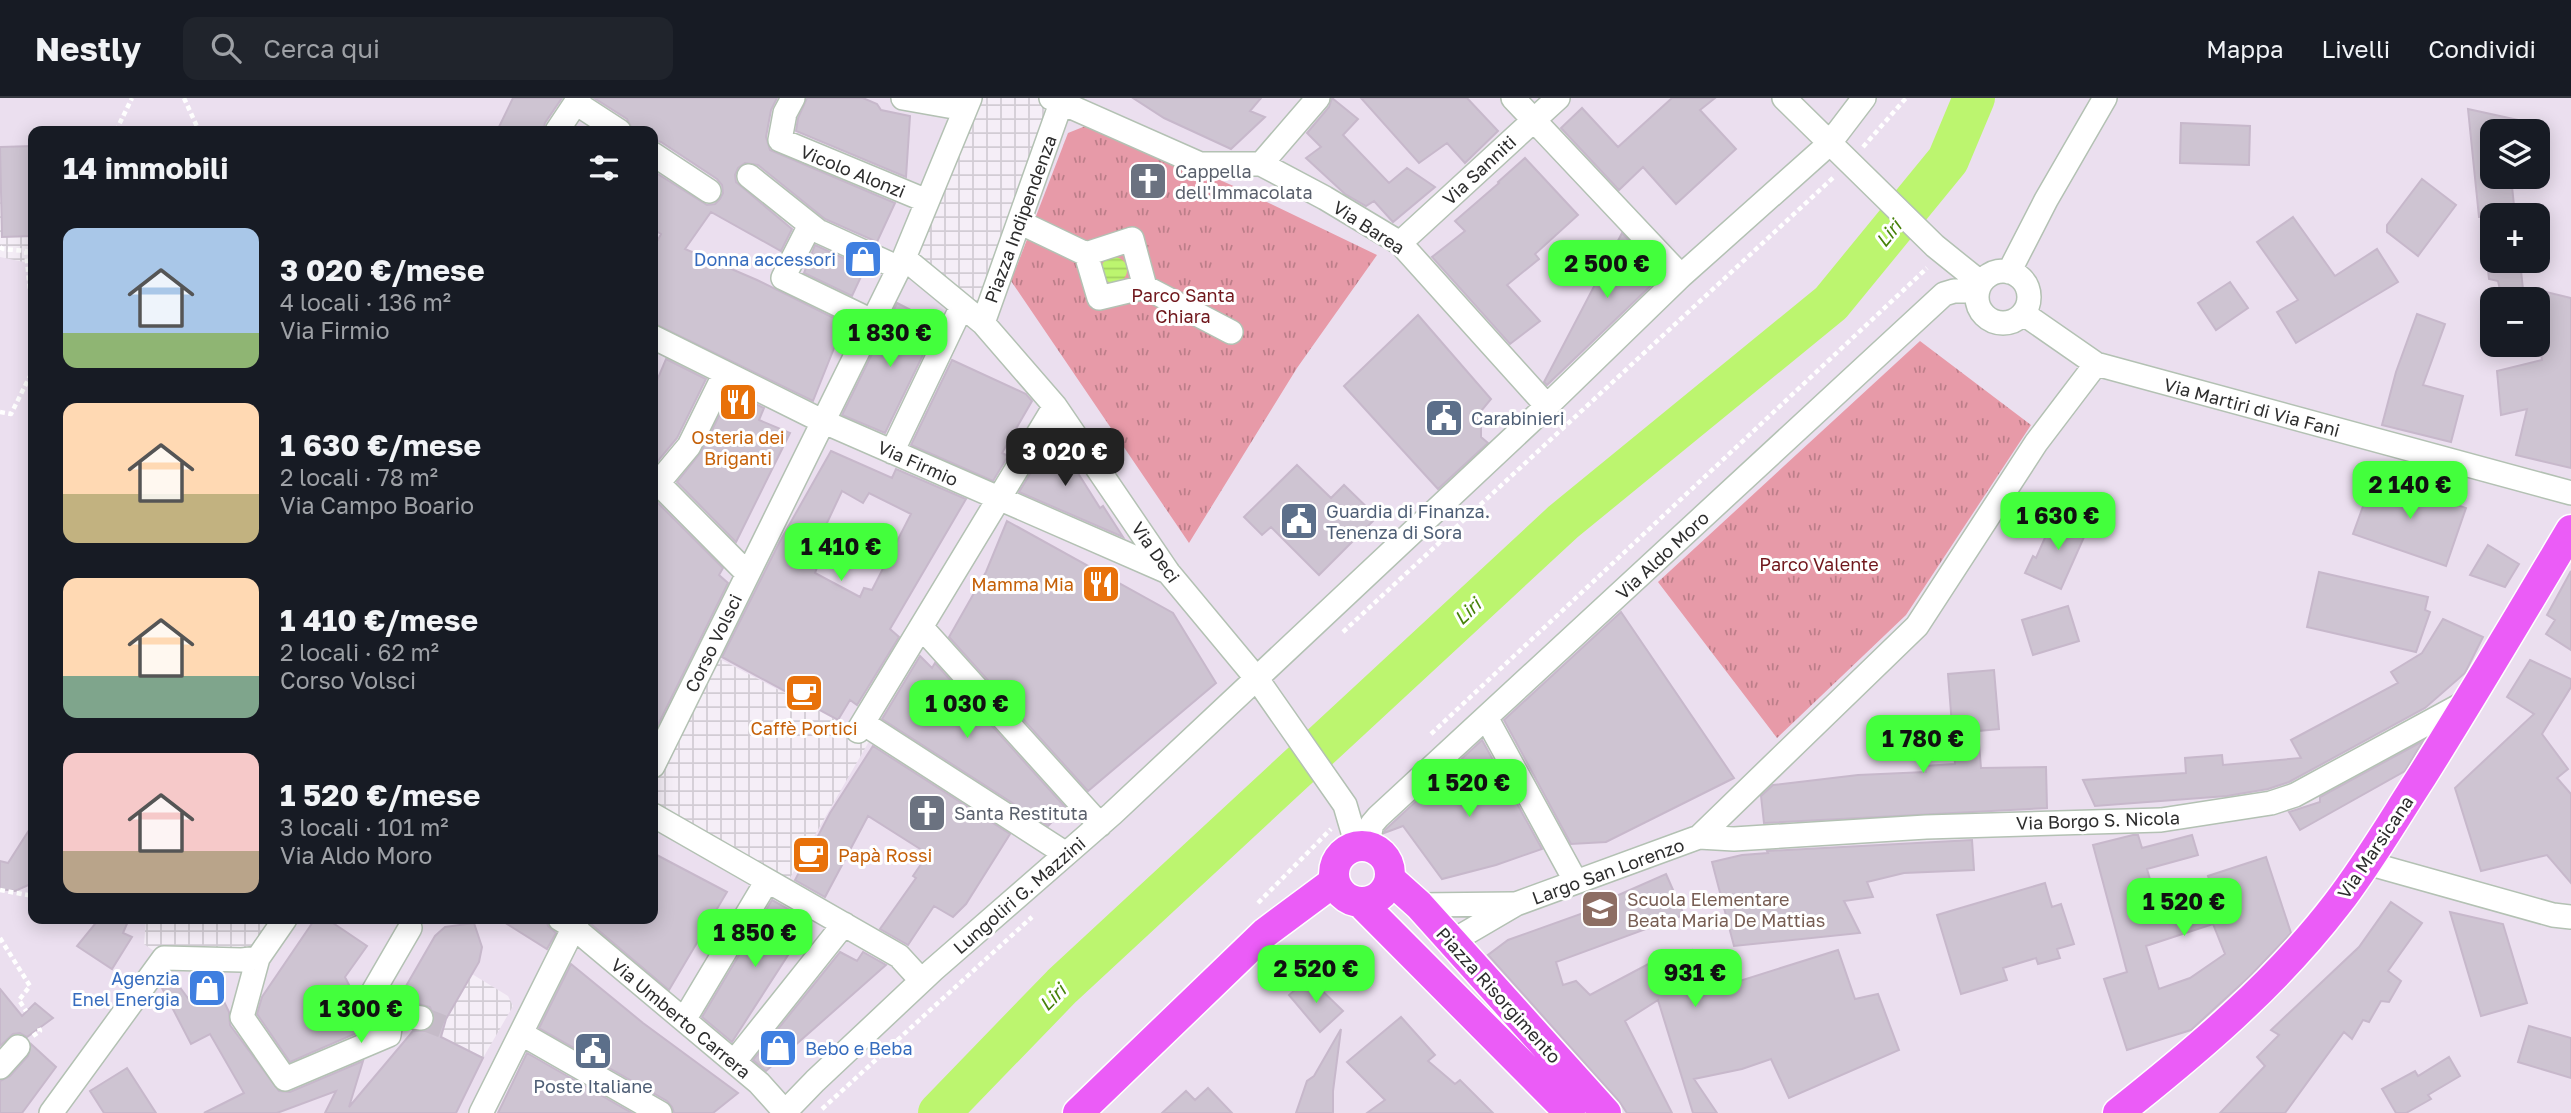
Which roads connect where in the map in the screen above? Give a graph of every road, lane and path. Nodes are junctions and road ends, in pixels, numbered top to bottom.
1 (132, 98) edge
2 (184, 98) edge
3 (793, 98) edge
4 (903, 98) edge
5 (1318, 98) edge
6 (1513, 98) edge
7 (1558, 98) edge
8 (1784, 98) edge
9 (1864, 98) edge
10 (1906, 98) edge
11 (2105, 98) edge
12 (577, 100) edge
13 (960, 102) edge
14 (1069, 102) edge
15 (1534, 120) junction
16 (118, 126) edge
17 (197, 126) edge
18 (560, 126) edge
19 (612, 126) edge
20 (1829, 144) junction
21 (658, 157) edge
22 (1849, 163) junction
23 (1261, 164) junction
24 (749, 176) dead end
25 (709, 191) dead end
26 (927, 201) junction
27 (1019, 222) junction
28 (810, 225) junction
29 (1400, 243) junction
30 (0, 247) edge
31 (1086, 254) junction
32 (901, 263) junction
33 (2009, 272) junction
34 (1681, 276) junction
35 (28, 283) edge
36 (1145, 287) junction
37 (1979, 287) junction
38 (962, 306) junction
39 (2024, 314) junction
40 (872, 321) junction
41 (982, 323) junction
42 (1231, 332) dead end
43 (658, 340) edge
44 (2096, 365) junction
45 (725, 373) junction
46 (28, 380) edge
47 (1055, 406) junction
48 (1547, 406) junction
49 (0, 412) edge
50 (822, 421) junction
51 (892, 452) junction
52 (2571, 493) edge
53 (998, 498) junction
54 (2571, 530) edge
55 (1168, 572) junction
56 (747, 573) junction
57 (922, 628) junction
58 (1257, 679) junction
59 (2470, 700) junction
60 (1487, 719) junction
61 (658, 756) edge
62 (658, 818) edge
63 (1100, 825) junction
64 (1699, 837) junction
65 (1362, 846) junction
66 (1066, 854) junction
67 (2367, 863) junction
68 (1390, 879) junction
69 (766, 881) junction
70 (1335, 881) junction
71 (1576, 882) junction
72 (0, 890) edge
73 (28, 895) edge
74 (1360, 902) junction
75 (1516, 904) junction
76 (1419, 905) junction
77 (2571, 918) edge
78 (282, 924) edge
79 (406, 924) edge
80 (569, 924) edge
81 (572, 924) edge
82 (844, 924) junction
83 (0, 938) edge
84 (1397, 942) junction
85 (1451, 942) junction
86 (258, 958) junction
87 (921, 980) junction
88 (26, 1011) dead end
89 (393, 1014) junction
90 (421, 1018) tunnel mouth
91 (684, 1020) junction
92 (522, 1034) junction
93 (18, 1047) dead end
94 (734, 1062) junction
95 (0, 1067) edge
96 (656, 1112) edge
97 (51, 1113) edge
98 (481, 1113) edge
99 (785, 1113) edge
100 (1078, 1113) edge
101 (1570, 1113) edge
102 (1606, 1113) edge
103 (2118, 1113) edge

1 - 16 path
2 - 17 path
3 - 26 street, Vicolo Alonzi
4 - 13 street
5 - 23 street
6 - 15 street
7 - 15 street, Via Sanniti
8 - 20 street
9 - 20 street, Lungoliri G. Mazzini
10 - 22 path
11 - 33 street
12 - 18 street
12 - 19 street
13 - 26 street
14 - 23 street, Via Barea
14 - 27 street, Piazza Indipendenza
15 - 29 street, Via Sanniti
15 - 34 street
20 - 22 street
20 - 34 street, Lungoliri G. Mazzini
21 - 25 street
22 - 37 street
23 - 29 street, Via Barea
24 - 28 street, Piazza Indipendenza
26 - 32 street
27 - 31 street
27 - 41 street, Piazza Indipendenza
28 - 32 street, Piazza Indipendenza
28 - 40 street
29 - 48 street, Via Barea
30 - 35 path
31 - 36 street
31 - 36 street
32 - 38 street, Piazza Indipendenza
32 - 40 street, Corso Volsci
33 - 37 street
33 - 39 street
34 - 48 street, Lungoliri G. Mazzini
36 - 42 street
37 - 39 street
37 - 60 street, Via Aldo Moro
38 - 41 street, Piazza Indipendenza
38 - 51 street
39 - 44 street
40 - 50 street, Corso Volsci
41 - 47 street, Via Deci
43 - 45 street, Via Firmio
44 - 52 street, Via Martiri di Via Fani
44 - 64 street
45 - 50 street, Via Firmio
45 - 56 street
46 - 49 path
47 - 53 street
47 - 55 street, Via Deci
48 - 58 street, Lungoliri G. Mazzini
50 - 51 street, Via Firmio
50 - 56 street, Corso Volsci
51 - 53 street, Via Firmio
53 - 55 street, Via Firmio
53 - 57 street
54 - 59 main road, Via Marsicana
55 - 58 street, Via Deci
56 - 61 street, Corso Volsci
57 - 63 street
57 - 66 street
58 - 63 street, Lungoliri G. Mazzini
58 - 65 street, Via Deci
59 - 64 street, Via Borgo S. Nicola
59 - 67 main road, Via Marsicana
60 - 65 street, Via Aldo Moro
60 - 71 street
62 - 69 street
63 - 66 street, Lungoliri G. Mazzini
64 - 71 street, Largo San Lorenzo
65 - 68 main road
65 - 70 main road
66 - 87 street, Lungoliri G. Mazzini
67 - 77 street
67 - 103 main road, Via Marsicana
68 - 74 main road
68 - 76 main road, Piazza Risorgimento
69 - 82 street
69 - 91 street
70 - 74 main road
70 - 100 main road
71 - 75 street, Largo San Lorenzo
72 - 73 path
74 - 84 main road, Piazza Risorgimento
75 - 76 street, Largo San Lorenzo
75 - 85 street, Largo San Lorenzo
76 - 85 main road, Piazza Risorgimento
78 - 86 street
79 - 89 street
80 - 92 street
81 - 91 street, Via Umberto Carrera
82 - 87 street
82 - 94 street
83 - 88 path
84 - 85 main road
84 - 101 main road, Piazza Risorgimento
85 - 102 main road, Piazza Risorgimento
86 - 89 street
86 - 97 street
87 - 99 street, Lungoliri G. Mazzini
89 - 90 street
91 - 94 street, Via Umberto Carrera
92 - 96 street
92 - 98 street
93 - 95 street
94 - 99 street, Via Umberto Carrera

